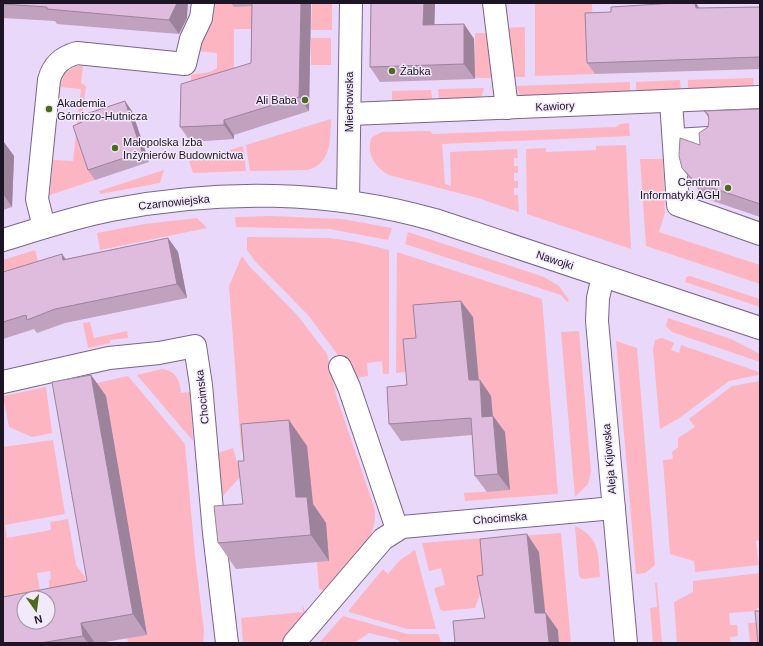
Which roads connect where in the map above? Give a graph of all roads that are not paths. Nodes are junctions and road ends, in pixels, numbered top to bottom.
1 (203, 3) edge
2 (351, 3) edge
3 (494, 3) edge
4 (760, 97) edge
5 (671, 101) junction
6 (507, 108) junction
7 (350, 114) junction
8 (709, 138) edge
9 (675, 140) junction
10 (348, 200) junction
11 (44, 228) junction
12 (760, 234) edge
13 (3, 240) edge
14 (603, 276) junction
15 (760, 328) edge
16 (340, 367) dead end
17 (3, 382) edge
18 (614, 508) junction
19 (397, 529) junction
20 (227, 643) edge
21 (294, 643) edge
22 (626, 643) edge

1 - 11 street
2 - 7 street, Miechowska
3 - 6 street
4 - 5 street, Kawiory
5 - 6 street, Kawiory
5 - 9 street
6 - 7 street, Kawiory
7 - 10 street, Miechowska
8 - 9 street
9 - 12 street
10 - 11 street, Czarnowiejska
10 - 14 street, Nawojki
11 - 13 street, Czarnowiejska
14 - 15 street, Nawojki
14 - 18 street, Aleja Kijowska
16 - 19 street
17 - 20 street, Chocimska
18 - 19 street, Chocimska
18 - 22 street, Aleja Kijowska
19 - 21 street, Chocimska

